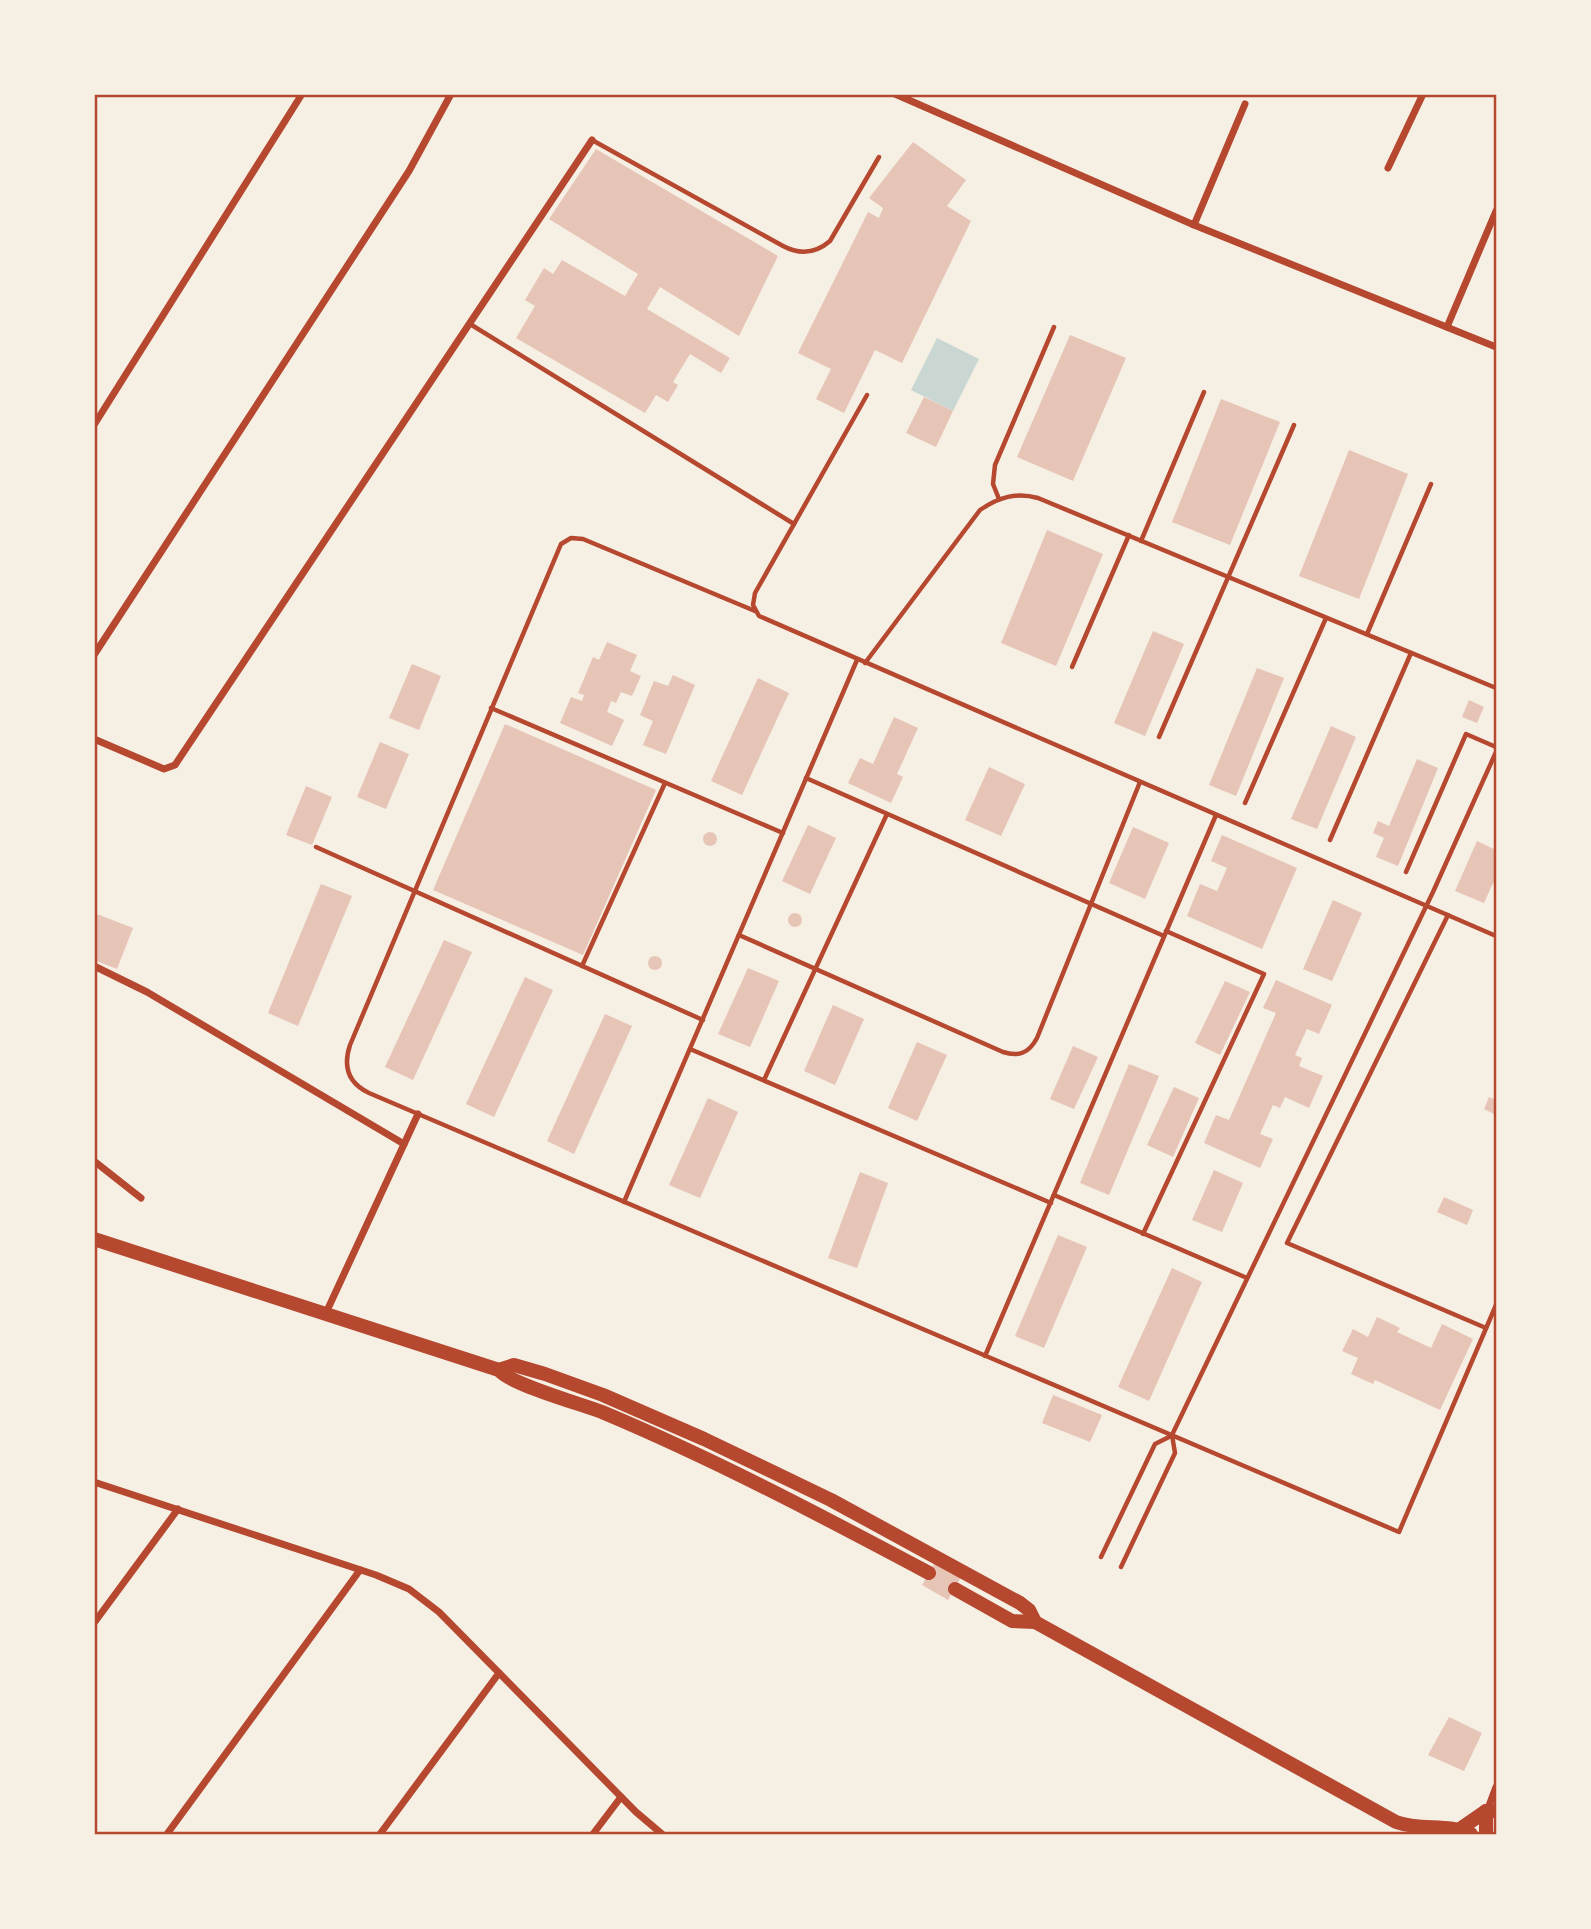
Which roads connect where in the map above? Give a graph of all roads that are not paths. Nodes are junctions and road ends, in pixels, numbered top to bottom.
1 (302, 94) edge
2 (451, 94) edge
3 (895, 94) edge
4 (1423, 94) edge
5 (1245, 104) dead end
6 (593, 140) joint
7 (879, 157) dead end
8 (1388, 168) dead end
9 (1496, 211) edge
10 (1194, 225) junction
11 (468, 324) junction
12 (1054, 327) dead end
13 (1447, 327) junction
14 (1496, 347) edge
15 (1204, 392) dead end
16 (867, 395) dead end
17 (94, 425) edge
18 (1294, 425) dead end
19 (1431, 484) dead end
20 (999, 499) junction
21 (794, 524) junction
22 (1129, 535) junction
23 (1141, 541) junction
24 (1228, 577) junction
25 (755, 611) junction
26 (1326, 617) junction
27 (1367, 634) junction
28 (1411, 653) junction
29 (94, 655) edge
30 (857, 660) junction
31 (864, 663) junction
32 (1072, 667) dead end
33 (1496, 688) edge
34 (491, 708) junction
35 (1159, 737) dead end
36 (94, 739) edge
37 (1496, 747) edge
38 (1496, 752) edge
39 (806, 778) junction
40 (1140, 782) junction
41 (666, 783) junction
42 (1245, 803) dead end
43 (887, 814) junction
44 (1216, 815) junction
45 (783, 833) junction
46 (1330, 840) dead end
47 (316, 847) dead end
48 (1406, 872) dead end
49 (415, 891) junction
50 (1091, 904) junction
51 (1426, 906) junction
52 (1448, 915) junction
53 (1166, 934) junction
54 (739, 935) junction
55 (1496, 936) edge
56 (94, 966) edge
57 (582, 966) junction
58 (816, 969) junction
59 (702, 1020) junction
60 (690, 1049) junction
61 (764, 1080) junction
62 (418, 1114) junction
63 (404, 1144) junction
64 (94, 1161) edge
65 (1054, 1195) junction
66 (141, 1198) dead end
67 (624, 1202) junction
68 (1051, 1203) junction
69 (1143, 1234) junction
70 (94, 1240) edge
71 (1247, 1278) junction
72 (1496, 1305) edge
73 (325, 1315) junction
74 (1486, 1328) junction
75 (985, 1356) junction
76 (499, 1370) junction
77 (1172, 1435) junction
78 (94, 1482) edge
79 (178, 1509) junction
80 (1101, 1558) dead end
81 (1121, 1567) dead end
82 (360, 1570) junction
83 (926, 1578) dead end
84 (953, 1593) dead end
85 (1035, 1622) junction
86 (94, 1623) edge
87 (499, 1673) junction
88 (1496, 1787) edge
89 (621, 1797) junction
90 (1491, 1811) edge
91 (1465, 1832) edge
92 (167, 1835) edge
93 (380, 1835) edge
94 (593, 1835) edge
95 (662, 1835) edge
96 (1486, 1835) edge

1 - 17 street
2 - 29 street
3 - 10 street
4 - 8 street
5 - 10 street
6 - 7 lane
6 - 11 street
9 - 13 street
10 - 13 street
11 - 21 lane
11 - 36 street
12 - 20 lane
13 - 14 street
15 - 23 lane
16 - 21 lane
18 - 24 lane
19 - 27 lane
20 - 22 lane
20 - 31 lane
21 - 25 lane
22 - 23 lane
22 - 32 lane
23 - 24 lane
24 - 26 lane
24 - 35 lane
25 - 30 lane
25 - 34 lane
26 - 27 lane
26 - 42 lane
27 - 28 lane
28 - 33 lane
28 - 46 lane
30 - 31 lane
30 - 39 lane
31 - 40 lane
34 - 41 lane
34 - 49 lane
37 - 48 lane
38 - 51 lane
39 - 43 lane
39 - 45 lane
40 - 44 lane
40 - 50 lane
41 - 45 lane
41 - 57 lane
43 - 50 lane
43 - 58 lane
44 - 51 lane
44 - 53 lane
45 - 54 lane
47 - 49 lane
49 - 57 lane
49 - 62 lane
50 - 53 lane
50 - 58 lane
51 - 52 lane
51 - 71 lane
52 - 55 lane
52 - 74 lane
53 - 65 lane
53 - 69 lane
54 - 58 lane
54 - 59 lane
56 - 63 street
57 - 59 lane
58 - 61 lane
59 - 60 lane
60 - 61 lane
60 - 67 lane
61 - 68 lane
62 - 63 street
62 - 67 lane
63 - 73 street
64 - 66 street
65 - 68 lane
65 - 69 lane
67 - 75 lane
68 - 75 lane
69 - 71 lane
70 - 73 main road
71 - 77 lane
72 - 74 lane
73 - 76 main road
74 - 77 lane
75 - 77 lane
76 - 83 main road
76 - 85 main road
77 - 80 lane
77 - 81 lane
78 - 79 street
79 - 82 street
79 - 86 street
82 - 87 street
82 - 92 street
84 - 85 main road
85 - 91 main road
87 - 89 street
87 - 93 street
88 - 90 street
89 - 94 street
89 - 95 street
90 - 91 main road
90 - 96 main road

